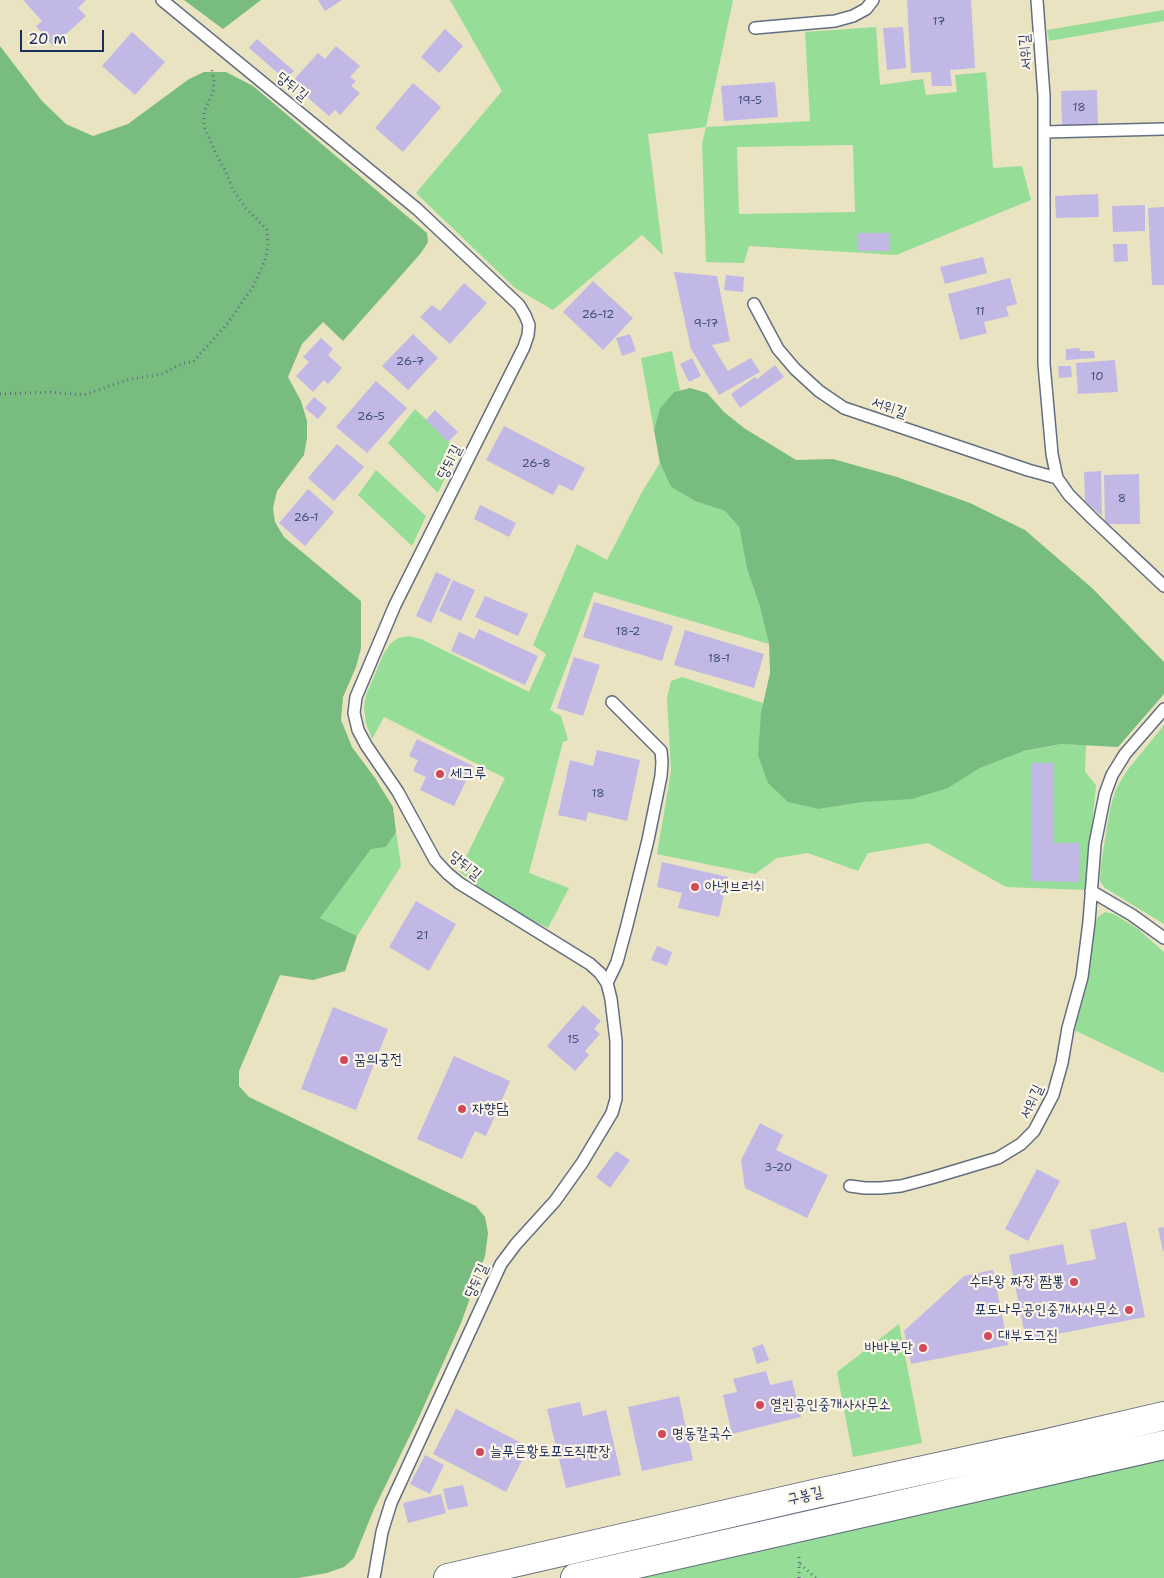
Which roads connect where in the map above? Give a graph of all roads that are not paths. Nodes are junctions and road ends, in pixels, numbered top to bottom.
1 (162, 0) edge
2 (873, 0) edge
3 (1038, 0) edge
4 (755, 28) dead end
5 (1164, 130) edge
6 (1044, 132) junction
7 (754, 304) dead end
8 (1057, 478) junction
9 (1164, 586) edge
10 (612, 702) dead end
11 (1164, 709) edge
12 (1091, 891) junction
13 (1164, 938) edge
14 (607, 983) junction
15 (850, 1186) dead end
16 (1164, 1416) edge
17 (1164, 1445) edge
18 (374, 1578) edge
19 (448, 1578) edge
20 (576, 1578) edge

1 - 14 lane, 당뒤길
2 - 4 lane
3 - 6 lane, 서위길
5 - 6 lane
6 - 8 lane, 서위길
7 - 8 lane, 서위길
8 - 9 lane, 서위길
10 - 14 lane
11 - 12 lane, 서위길
12 - 13 lane
12 - 15 lane, 서위길
14 - 18 lane, 당뒤길
16 - 19 street, 구봉길
17 - 20 street, 구봉길

